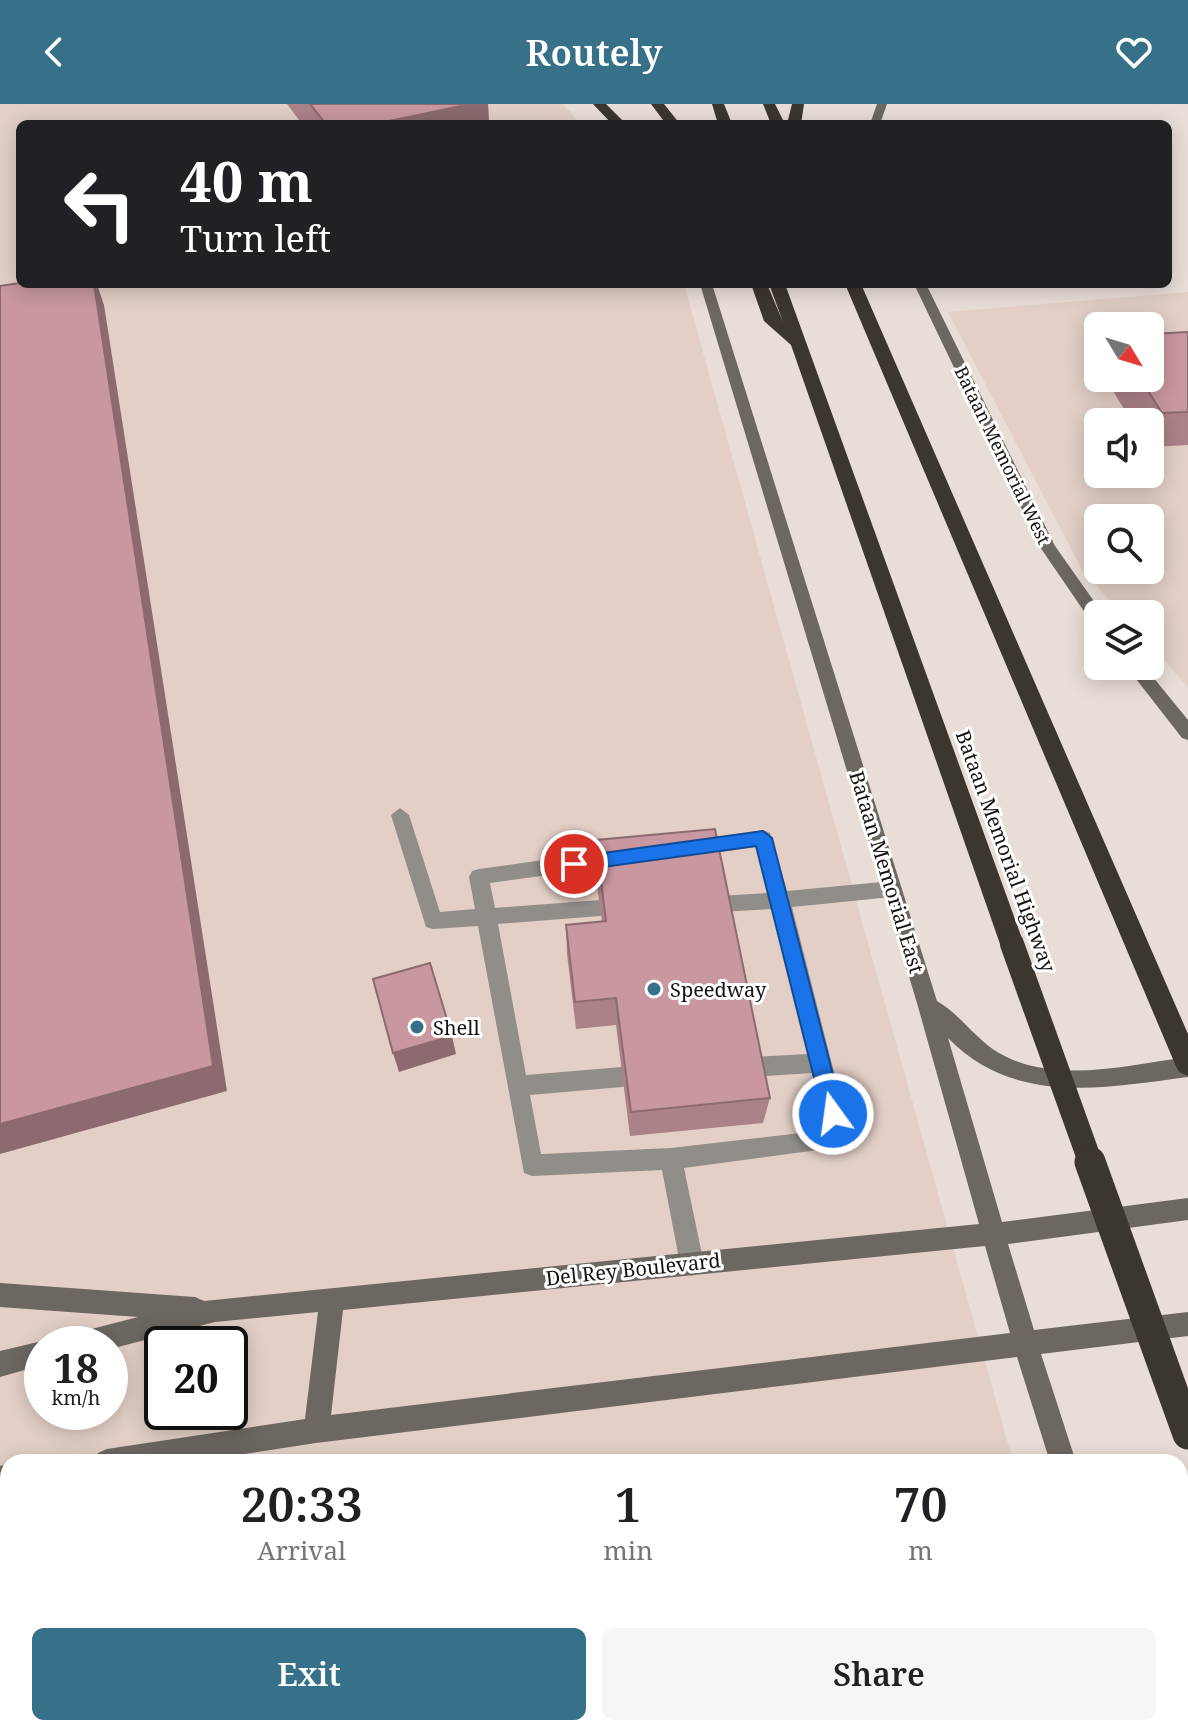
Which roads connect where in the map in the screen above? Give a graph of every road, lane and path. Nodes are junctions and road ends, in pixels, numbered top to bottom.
1 (599, 104) edge
2 (657, 104) edge
3 (617, 120) edge
4 (670, 120) edge
5 (707, 288) edge
6 (760, 288) edge
7 (778, 288) edge
8 (855, 288) edge
9 (922, 288) edge
10 (796, 342) junction
11 (1085, 600) edge
12 (1146, 680) edge
13 (1188, 733) edge
14 (400, 815) dead end
15 (668, 851) edge
16 (637, 855) edge
17 (892, 889) junction
18 (780, 900) junction
19 (719, 904) edge
20 (600, 908) edge
21 (488, 916) junction
22 (927, 1003) junction
23 (820, 1063) junction
24 (1188, 1066) edge
25 (752, 1067) edge
26 (622, 1077) edge
27 (518, 1086) junction
28 (671, 1159) junction
29 (1188, 1209) edge
30 (995, 1234) junction
31 (692, 1264) junction
32 (0, 1295) edge
33 (332, 1299) junction
34 (215, 1310) junction
35 (1188, 1324) edge
36 (128, 1332) edge
37 (1025, 1343) junction
38 (24, 1358) edge
39 (0, 1364) edge
40 (316, 1430) junction
41 (1188, 1434) edge
42 (159, 1454) edge
43 (1060, 1454) edge

1 - 3 highway
2 - 4 highway
5 - 17 main road, Bataan Memorial East
6 - 10 highway
7 - 10 highway, Bataan Memorial Highway
8 - 24 highway
9 - 11 main road, Bataan Memorial West
10 - 41 highway, Bataan Memorial Highway, bridge
12 - 13 main road
14 - 21 lane
15 - 18 lane
16 - 21 lane
17 - 18 lane
17 - 22 main road, Bataan Memorial East
18 - 19 lane
18 - 23 lane
20 - 21 lane
21 - 27 lane
22 - 24 main road
22 - 30 main road, Bataan Memorial East
23 - 25 lane
23 - 28 lane
26 - 27 lane
27 - 28 lane
28 - 31 lane
29 - 30 main road, Del Rey Boulevard
30 - 31 main road, Del Rey Boulevard
30 - 37 main road, Bataan Memorial East
31 - 33 main road, Del Rey Boulevard
32 - 34 main road
33 - 34 main road, Del Rey Boulevard
33 - 40 main road
34 - 36 main road, Del Rey Boulevard
35 - 37 main road
37 - 40 main road
37 - 43 main road, Bataan Memorial East
38 - 39 main road
40 - 42 main road

